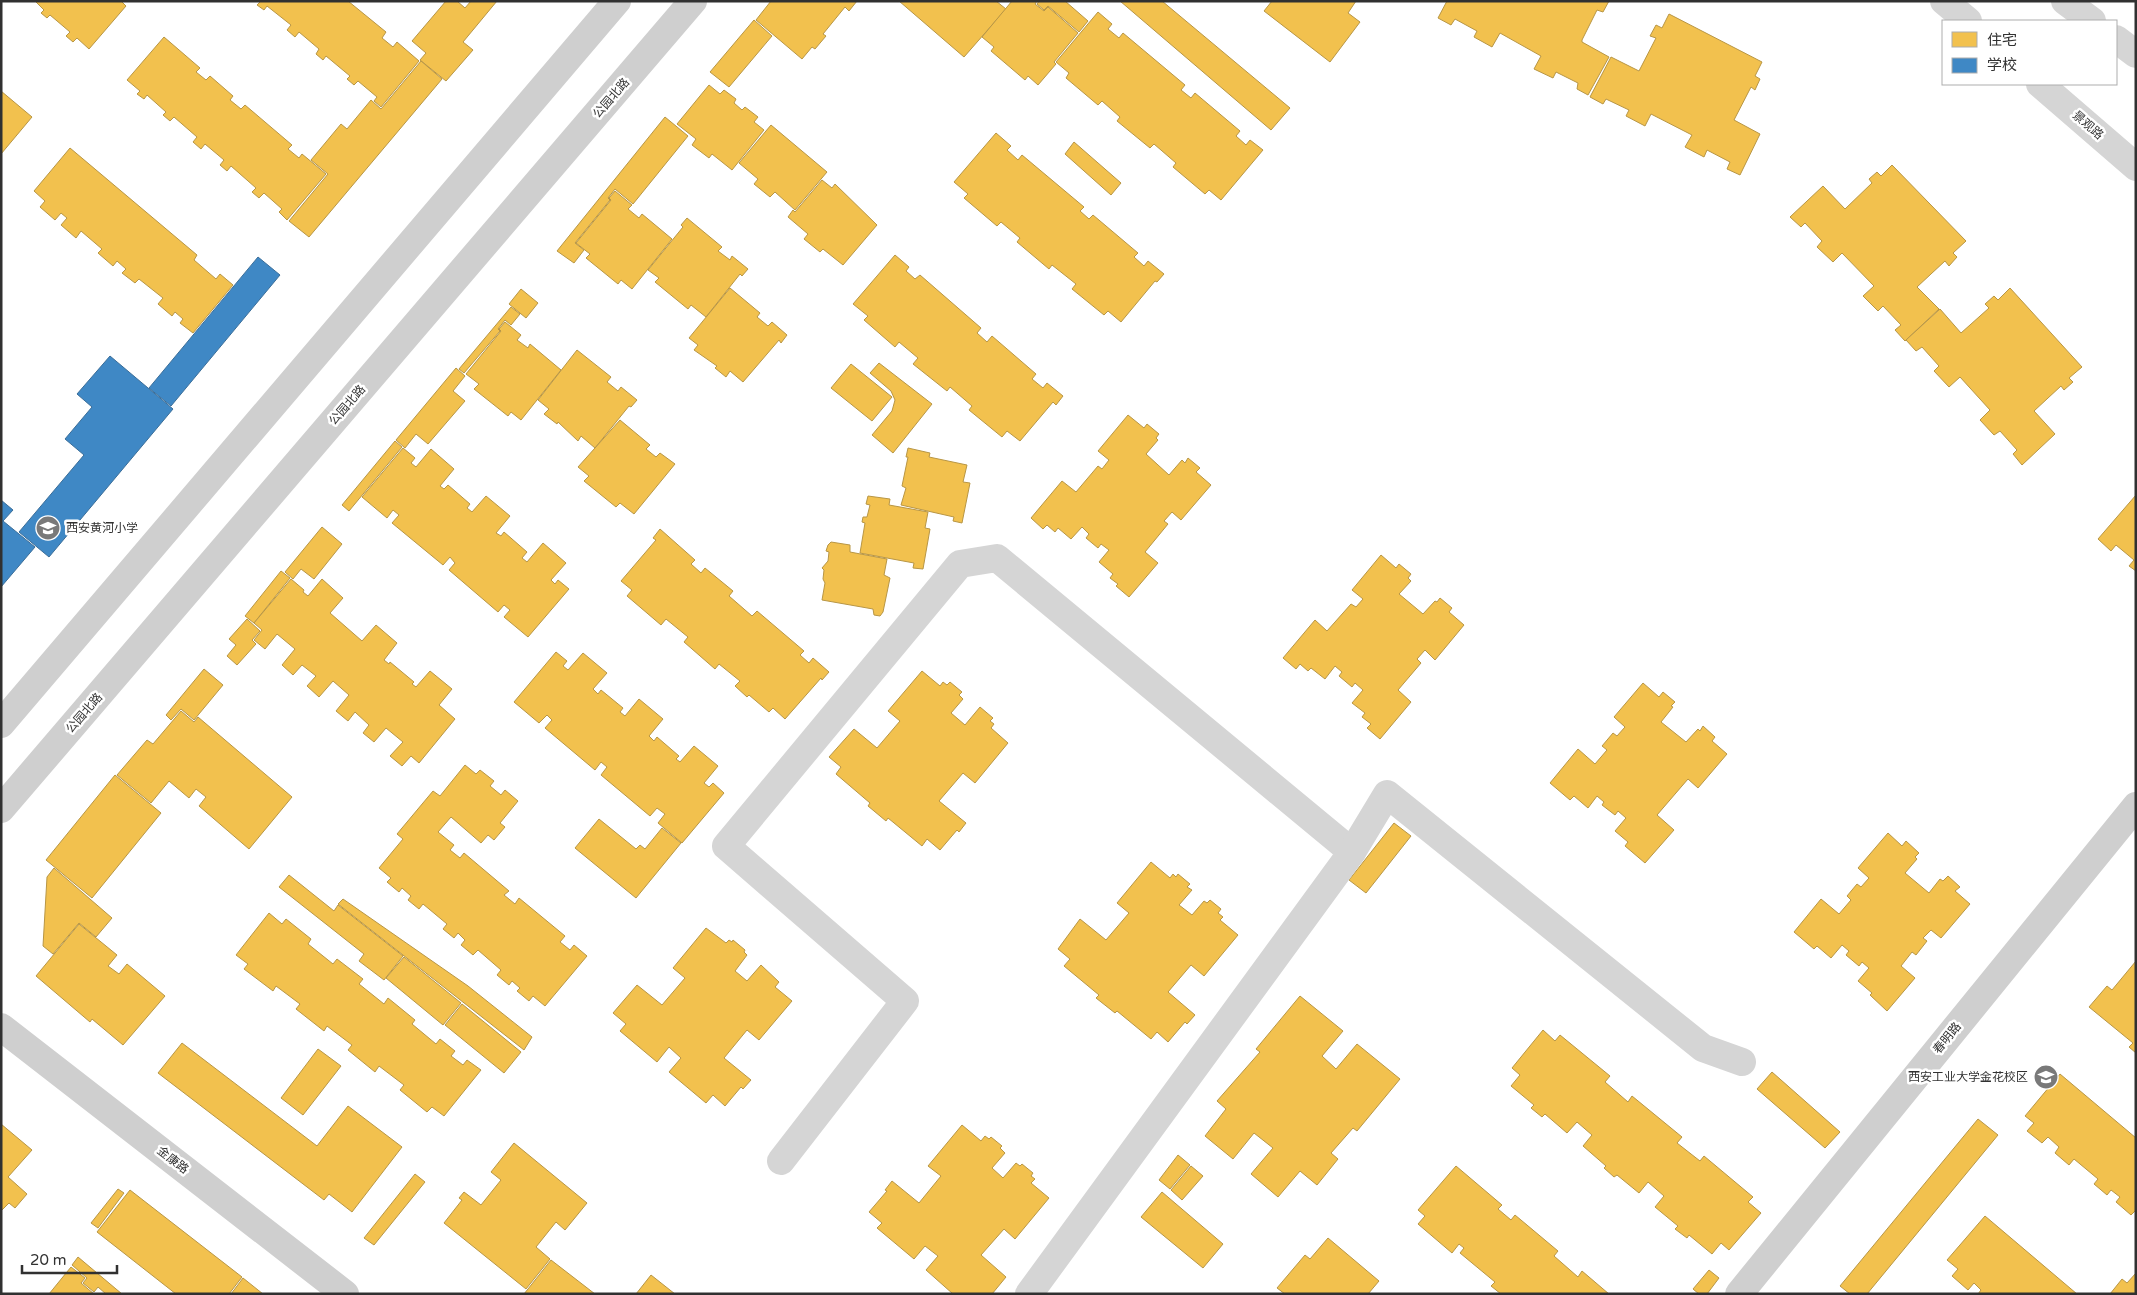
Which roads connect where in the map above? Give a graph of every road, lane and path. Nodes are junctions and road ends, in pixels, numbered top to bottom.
1 (617, 1) edge
2 (693, 1) edge
3 (1944, 1) edge
4 (2065, 1) edge
5 (1967, 20) edge
6 (2091, 20) edge
7 (2117, 40) edge
8 (2136, 54) edge
9 (2041, 85) edge
10 (2136, 167) edge
11 (1, 724) edge
12 (2136, 806) edge
13 (1, 809) edge
14 (1352, 852) junction
15 (1, 1027) edge
16 (1742, 1062) dead end
17 (781, 1161) dead end
18 (345, 1294) edge
19 (1029, 1294) edge
20 (1739, 1294) edge

1 - 11 main road
2 - 13 main road, 公园北路
3 - 5 street
4 - 6 street
7 - 8 street
9 - 10 street, 景观路
12 - 20 main road, 春明路
14 - 16 street
14 - 17 street
14 - 19 street
15 - 18 main road, 金康路

